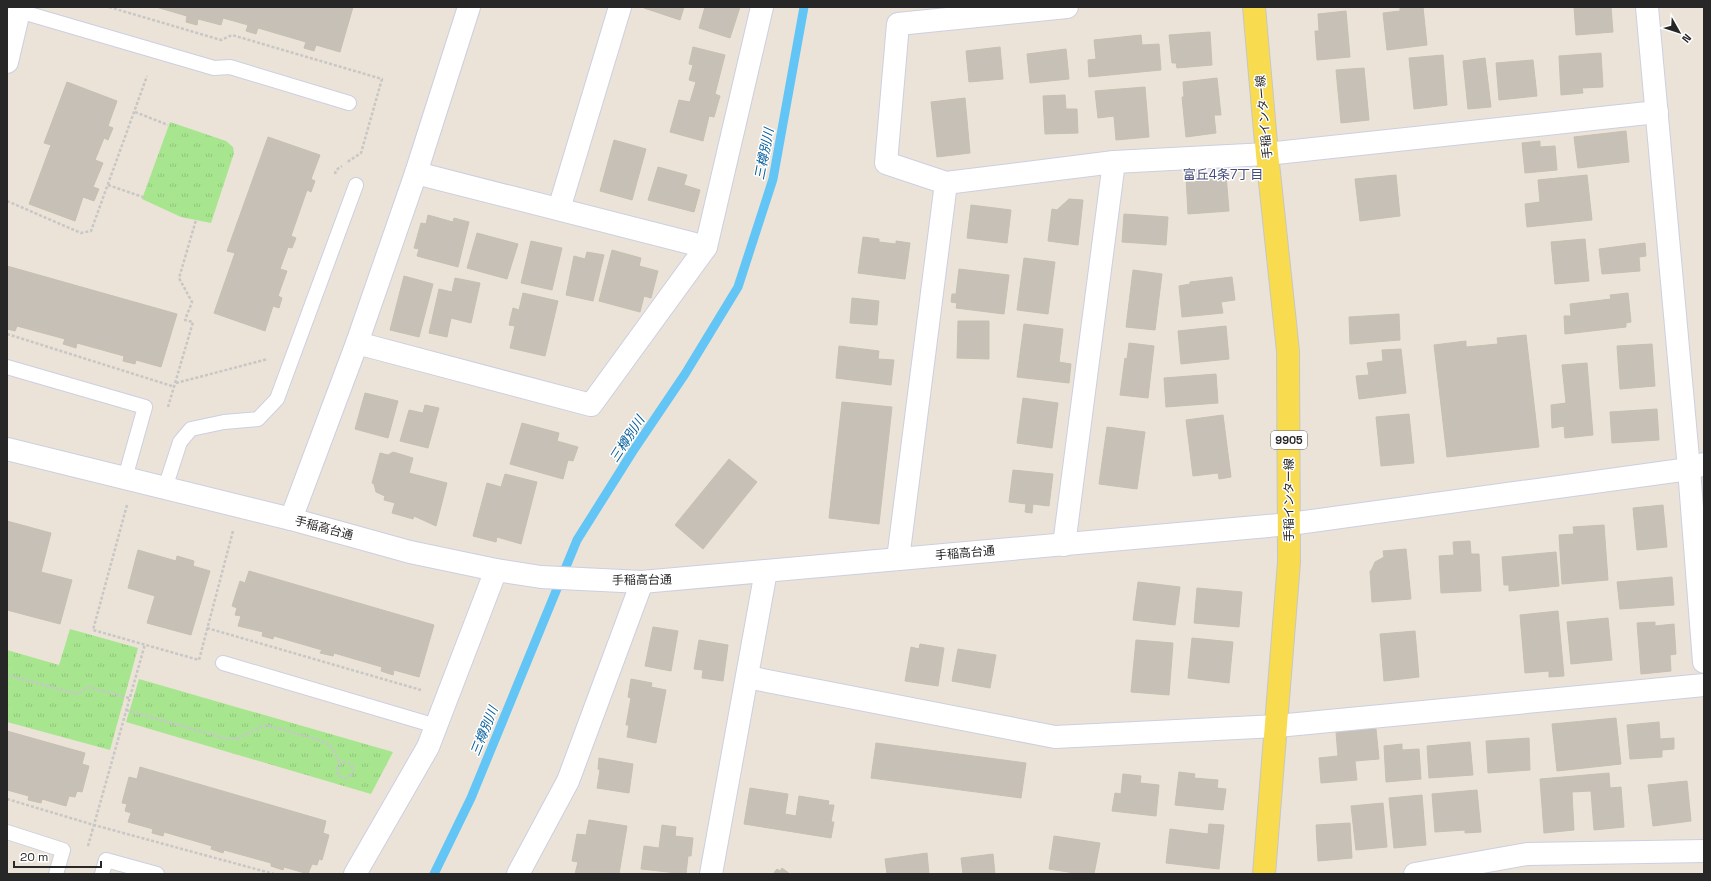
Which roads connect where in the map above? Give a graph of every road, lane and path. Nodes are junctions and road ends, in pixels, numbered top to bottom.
1 (108, 7) edge
2 (469, 7) edge
3 (620, 7) edge
4 (762, 7) edge
5 (1067, 7) edge
6 (1254, 7) edge
7 (1647, 7) edge
8 (20, 9) edge
9 (7, 62) edge
10 (147, 76) dead end
11 (349, 103) dead end
12 (135, 112) junction
13 (1657, 112) junction
14 (168, 125) dead end
15 (1267, 154) junction
16 (1114, 162) junction
17 (416, 173) junction
18 (334, 177) dead end
19 (946, 183) junction
20 (108, 184) junction
21 (356, 185) dead end
22 (142, 197) dead end
23 (7, 201) edge
24 (559, 209) junction
25 (196, 220) dead end
26 (706, 247) junction
27 (7, 334) edge
28 (357, 343) junction
29 (270, 352) dead end
30 (7, 367) edge
31 (176, 384) junction
32 (175, 387) junction
33 (168, 409) dead end
34 (7, 449) edge
35 (1697, 466) edge
36 (125, 478) junction
37 (165, 488) junction
38 (128, 500) dead end
39 (292, 519) junction
40 (1290, 524) junction
41 (234, 527) dead end
42 (1064, 545) junction
43 (898, 559) junction
44 (496, 570) junction
45 (766, 571) junction
46 (642, 582) junction
47 (207, 628) junction
48 (144, 644) junction
49 (1704, 662) edge
50 (223, 663) dead end
51 (7, 675) edge
52 (747, 677) junction
53 (1704, 685) edge
54 (424, 691) dead end
55 (130, 698) junction
56 (126, 710) junction
57 (436, 726) junction
58 (1277, 726) junction
59 (340, 763) junction
60 (7, 799) edge
61 (94, 825) junction
62 (7, 832) edge
63 (1704, 851) edge
64 (86, 853) dead end
65 (1436, 872) edge
66 (56, 874) edge
67 (102, 874) edge
68 (157, 874) edge
69 (274, 874) edge
70 (355, 874) edge
71 (518, 874) edge
72 (711, 874) edge
73 (1264, 874) edge
74 (1415, 874) edge

1 - 18 path
2 - 17 street
3 - 24 street
4 - 26 street
5 - 19 street
6 - 15 main road, 手稲インター線 / 9905
7 - 13 street
8 - 9 street
8 - 11 lane
10 - 12 path
12 - 14 path
12 - 20 path
13 - 15 street
13 - 35 street
15 - 16 street
15 - 40 main road, 手稲インター線 / 9905
16 - 19 street
16 - 42 street
17 - 24 street
17 - 28 street
19 - 43 street
20 - 22 path
20 - 23 path
21 - 37 lane
24 - 26 street
25 - 31 path
26 - 28 street
27 - 32 path
28 - 39 street
29 - 31 path
30 - 36 lane
31 - 32 path
32 - 33 path
34 - 36 street, 手稲高台通
35 - 40 street, 手稲高台通
35 - 49 street
36 - 37 street, 手稲高台通
37 - 39 street, 手稲高台通
38 - 48 path
39 - 44 street, 手稲高台通
40 - 42 street, 手稲高台通
40 - 58 main road, 手稲インター線 / 9905
41 - 47 path
42 - 43 street, 手稲高台通
43 - 45 street, 手稲高台通
44 - 46 street, 手稲高台通
44 - 57 street
45 - 46 street, 手稲高台通
45 - 52 street
46 - 71 street
47 - 48 path
47 - 54 path
48 - 55 path
50 - 57 lane
51 - 55 path
52 - 58 street
52 - 72 street
53 - 58 street
55 - 56 path
56 - 59 path
56 - 61 path
57 - 70 street
58 - 73 main road, 手稲インター線 / 9905
59 - 59 path
60 - 61 path
61 - 64 path
61 - 69 path
62 - 66 lane
63 - 65 street
65 - 74 street
67 - 68 lane

